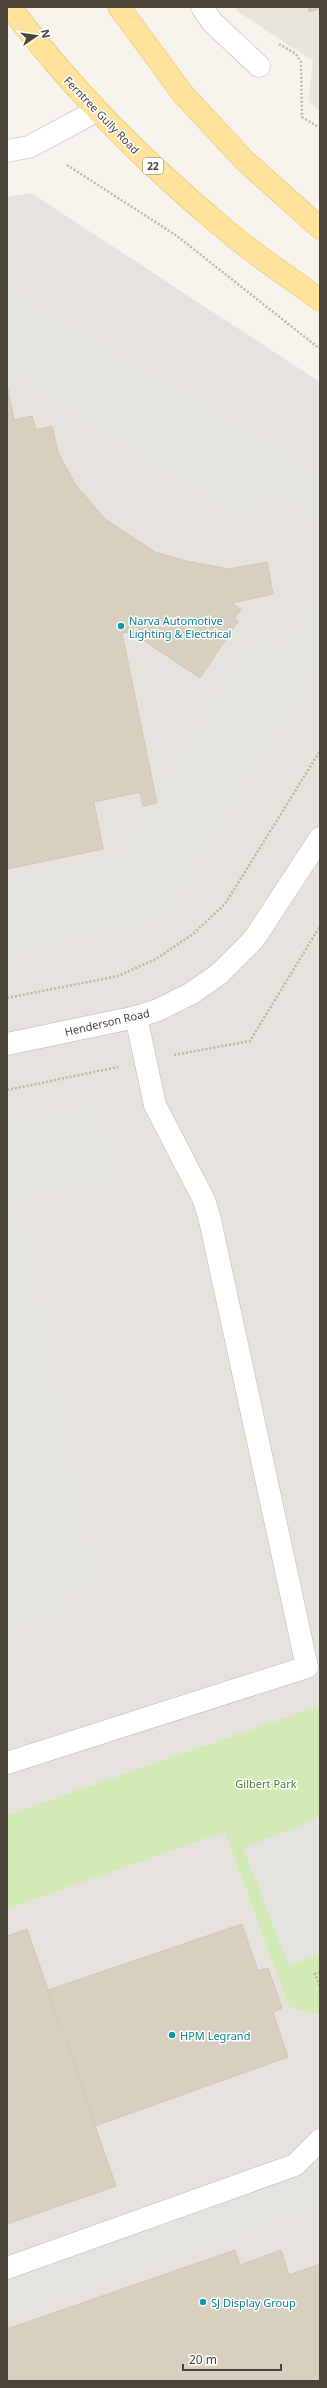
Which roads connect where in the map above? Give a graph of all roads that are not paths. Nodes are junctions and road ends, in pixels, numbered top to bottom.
1 (10, 7) edge
2 (118, 7) edge
3 (202, 7) edge
4 (259, 66) dead end
5 (96, 111) junction
6 (7, 151) edge
7 (320, 228) edge
8 (320, 300) edge
9 (320, 838) edge
10 (136, 1017) junction
11 (7, 1044) edge
12 (7, 1763) edge
13 (320, 2140) edge
14 (7, 2268) edge

1 - 5 main road, Ferntree Gully Road / 22
2 - 7 main road
3 - 4 street
5 - 6 street
5 - 8 main road, Ferntree Gully Road / 22
9 - 10 street, Henderson Road
10 - 11 street, Henderson Road
10 - 12 street
13 - 14 street

